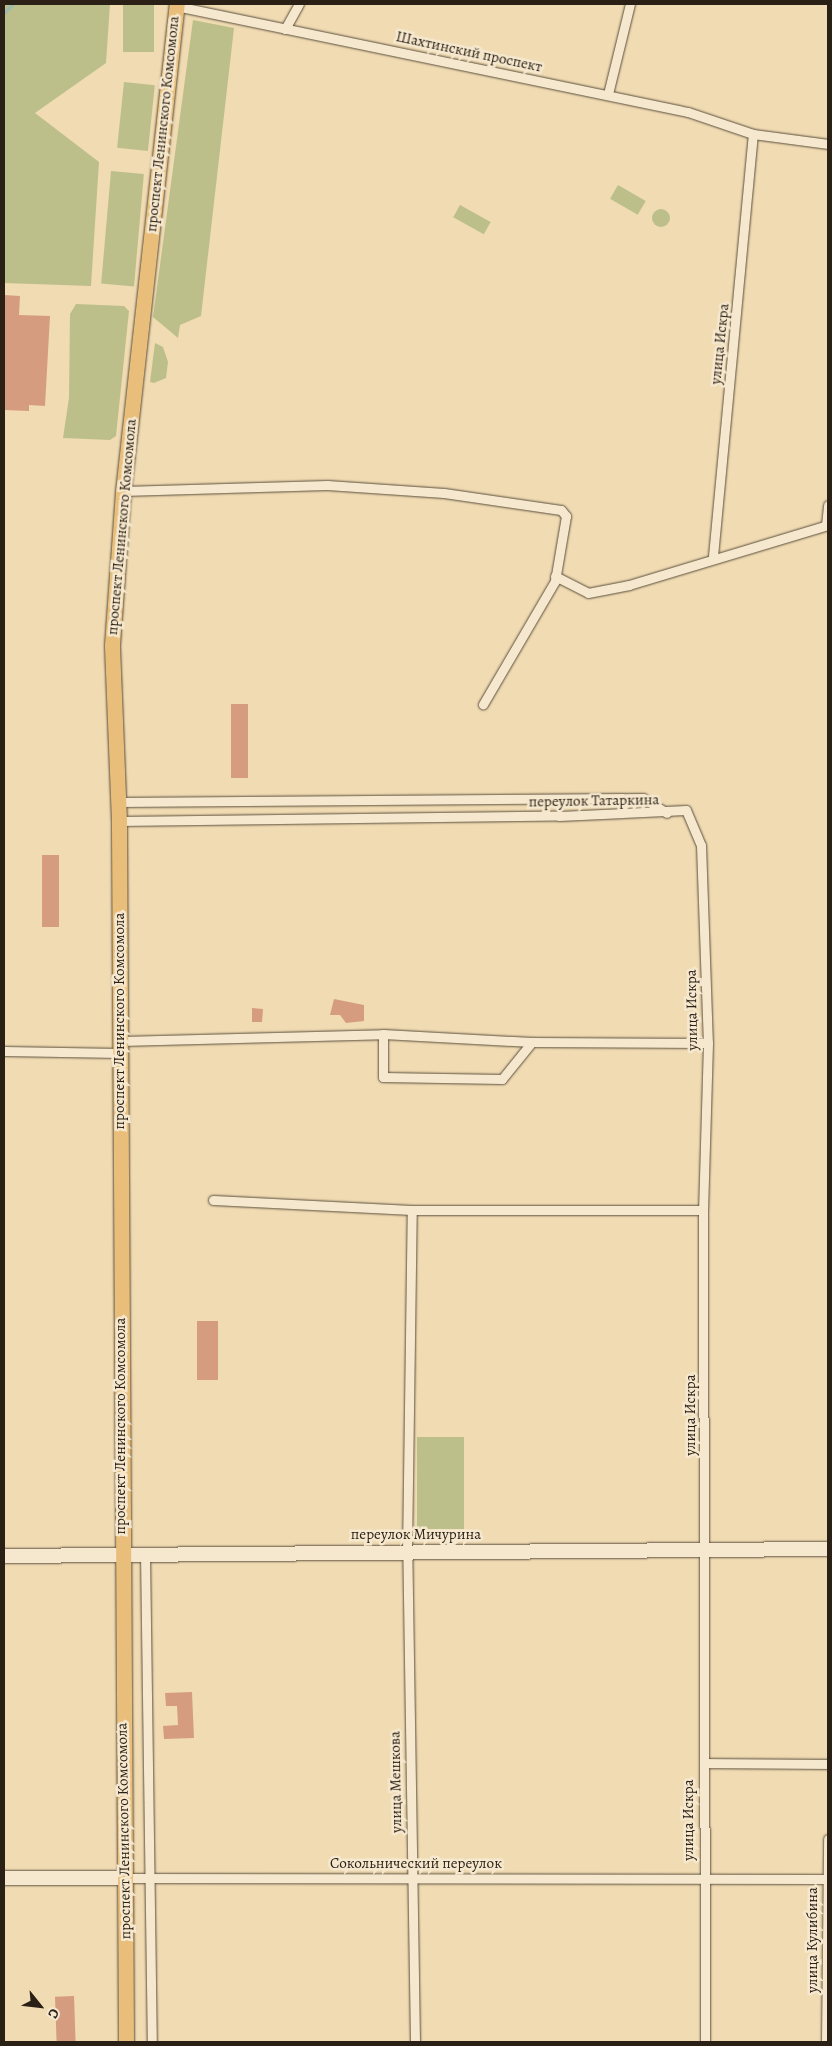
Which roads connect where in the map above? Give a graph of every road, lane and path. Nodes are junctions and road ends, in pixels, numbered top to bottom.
1 (300, 4) edge
2 (630, 4) edge
3 (176, 5) edge
4 (285, 29) junction
5 (608, 94) junction
6 (753, 134) junction
7 (828, 144) edge
8 (124, 491) junction
9 (828, 505) edge
10 (827, 525) edge
11 (713, 556) junction
12 (556, 576) junction
13 (483, 704) dead end
14 (118, 802) junction
15 (667, 813) junction
16 (119, 821) junction
17 (383, 1034) junction
18 (532, 1042) junction
19 (708, 1043) junction
20 (120, 1047) junction
21 (4, 1051) edge
22 (213, 1200) dead end
23 (412, 1210) junction
24 (703, 1210) junction
25 (828, 1549) edge
26 (705, 1550) junction
27 (407, 1552) junction
28 (122, 1553) junction
29 (145, 1553) junction
30 (4, 1556) edge
31 (704, 1763) junction
32 (828, 1764) edge
33 (828, 1839) edge
34 (4, 1878) edge
35 (124, 1878) junction
36 (150, 1878) junction
37 (828, 1878) edge
38 (703, 1879) junction
39 (411, 1880) junction
40 (827, 1975) edge
41 (126, 2042) edge
42 (152, 2042) edge
43 (415, 2042) edge
44 (705, 2042) edge
45 (826, 2042) edge

1 - 4 street
2 - 5 street
3 - 4 street, Шахтинский проспект
3 - 8 main road, проспект Ленинского Комсомола
4 - 5 street, Шахтинский проспект
5 - 6 street, Шахтинский проспект
6 - 7 street, Шахтинский проспект
6 - 11 street, улица Искра
8 - 12 street
8 - 14 main road, проспект Ленинского Комсомола
9 - 10 street
10 - 11 street
11 - 12 street
12 - 13 street
14 - 15 street, переулок Татаркина
14 - 16 main road, проспект Ленинского Комсомола
15 - 16 street, переулок Татаркина
15 - 19 street, улица Искра
16 - 20 main road, проспект Ленинского Комсомола
17 - 18 street
17 - 18 street
17 - 20 street
18 - 19 street
19 - 24 street, улица Искра
20 - 21 street
20 - 28 main road, проспект Ленинского Комсомола
22 - 23 street
23 - 24 street
23 - 27 street, улица Мешкова
24 - 26 street, улица Искра
25 - 26 main road, переулок Мичурина
26 - 27 main road, переулок Мичурина
26 - 31 street, улица Искра
27 - 29 main road, переулок Мичурина
27 - 39 street, улица Мешкова
28 - 29 main road, переулок Мичурина
28 - 30 main road, переулок Мичурина
28 - 35 main road, проспект Ленинского Комсомола
29 - 36 street
31 - 32 street
31 - 38 street, улица Искра
33 - 37 street, улица Кулибина
34 - 35 main road, Сокольнический переулок
35 - 36 street, Сокольнический переулок
35 - 41 main road, проспект Ленинского Комсомола
36 - 39 street, Сокольнический переулок
36 - 42 street
37 - 38 street, Сокольнический переулок
37 - 40 street, улица Кулибина
38 - 39 street, Сокольнический переулок
38 - 44 street, улица Искра
39 - 43 street, улица Мешкова
40 - 45 street, улица Кулибина

